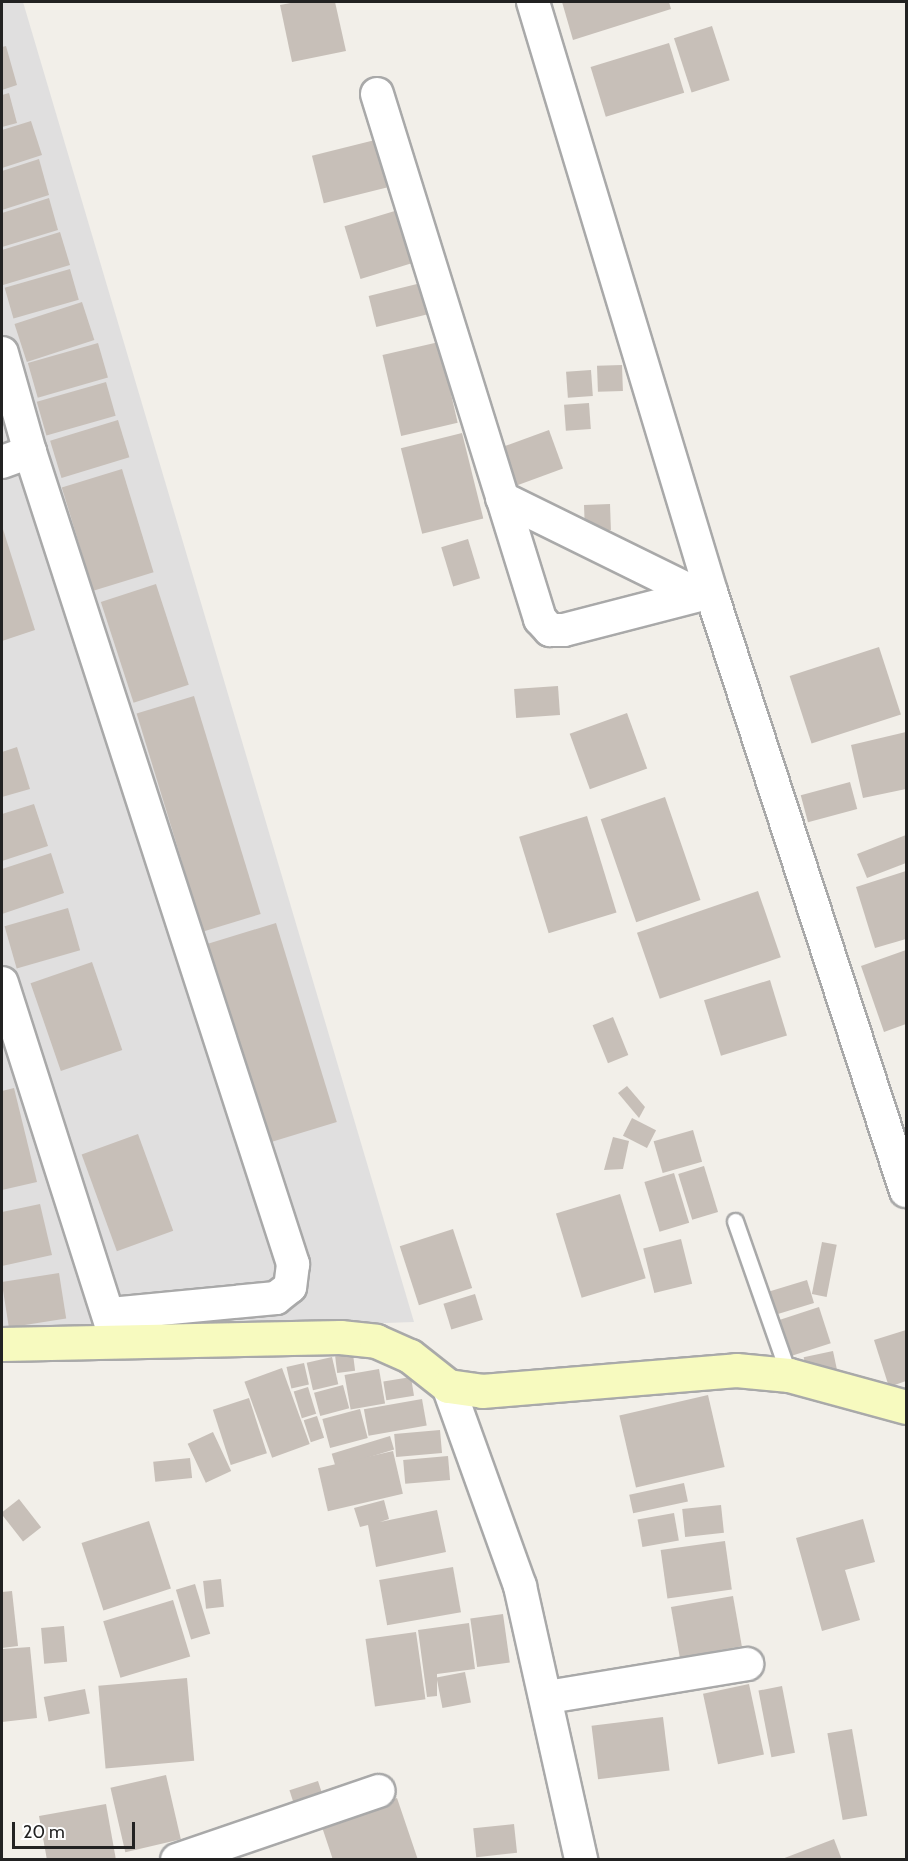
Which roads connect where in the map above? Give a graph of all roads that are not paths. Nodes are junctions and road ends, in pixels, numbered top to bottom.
1 (533, 2) edge
2 (377, 94) dead end
3 (2, 352) edge
4 (16, 457) edge
5 (502, 498) junction
6 (704, 593) junction
7 (2, 983) edge
8 (906, 1191) edge
9 (735, 1221) dead end
10 (113, 1329) junction
11 (2, 1344) edge
12 (789, 1375) junction
13 (448, 1386) junction
14 (906, 1407) edge
15 (747, 1664) dead end
16 (548, 1697) junction
17 (379, 1791) dead end
18 (177, 1860) edge
19 (581, 1860) edge

1 - 6 street
2 - 5 street
3 - 4 street
4 - 10 street
5 - 6 street
5 - 6 street
6 - 8 street
7 - 10 street
9 - 12 lane
10 - 11 street
10 - 13 street
12 - 13 street
12 - 14 street
13 - 16 street
15 - 16 street
16 - 19 street
17 - 18 street

